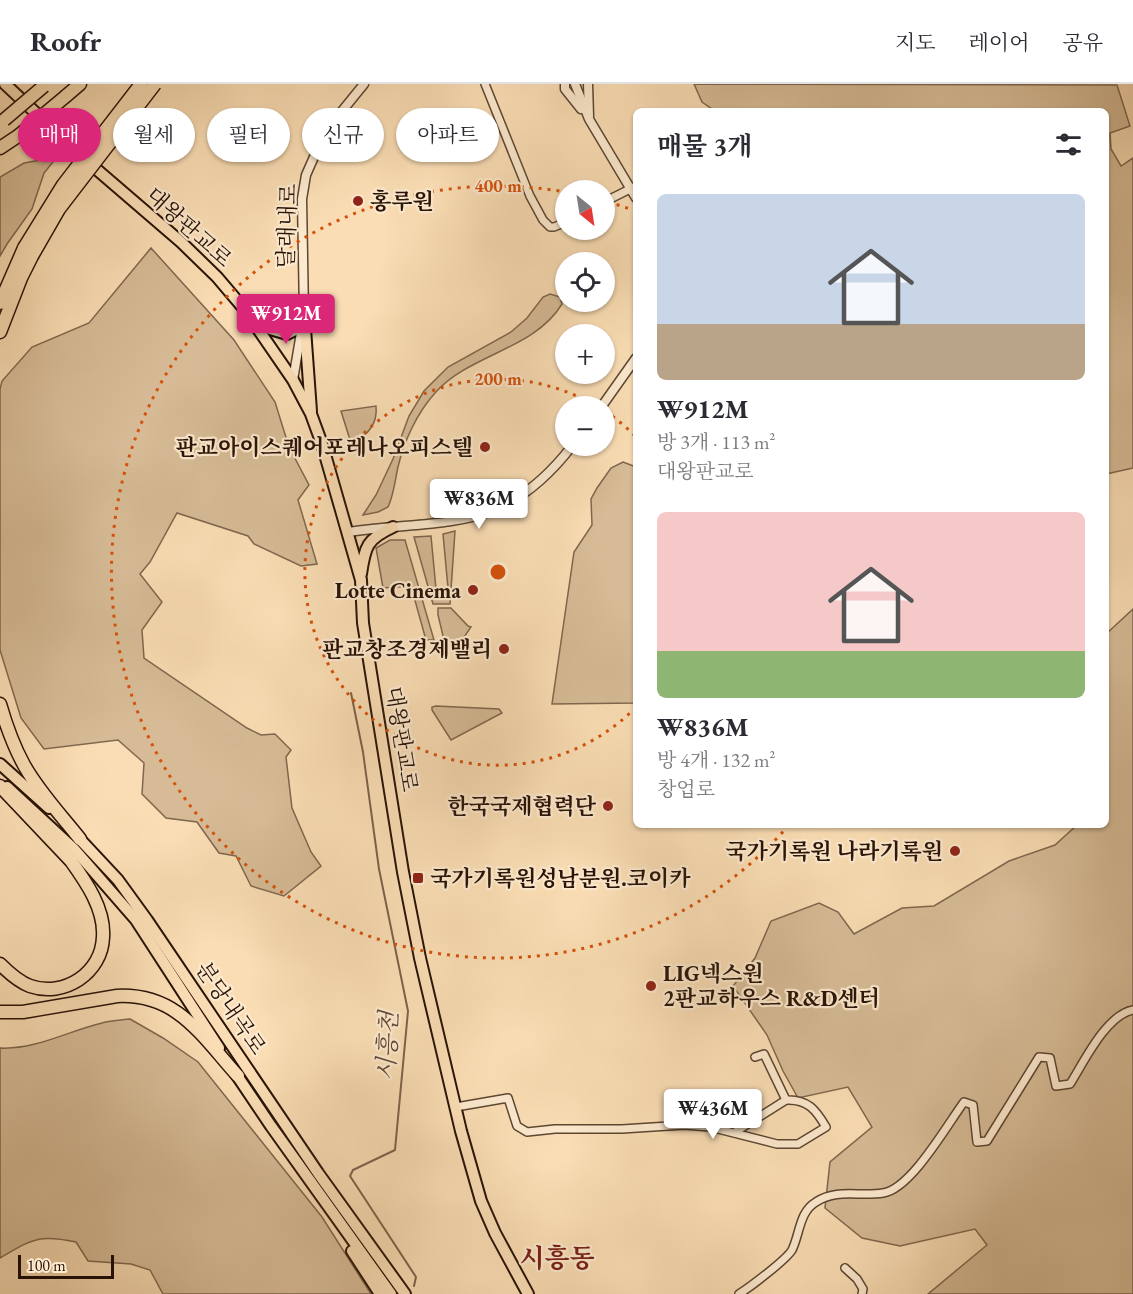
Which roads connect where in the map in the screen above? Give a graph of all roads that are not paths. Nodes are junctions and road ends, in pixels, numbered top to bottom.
1 (5, 84) edge
2 (79, 84) edge
3 (141, 84) edge
4 (155, 84) edge
5 (364, 84) edge
6 (485, 84) edge
7 (565, 84) edge
8 (575, 84) edge
9 (588, 84) edge
10 (46, 85) edge
11 (589, 119) junction
12 (2, 121) edge
13 (0, 148) edge
14 (633, 187) edge
15 (615, 196) edge
16 (555, 227) edge
17 (28, 252) junction
18 (0, 303) edge
19 (245, 310) junction
20 (304, 315) junction
21 (0, 332) edge
22 (633, 362) edge
23 (292, 380) junction
24 (609, 396) edge
25 (311, 414) junction
26 (563, 456) edge
27 (393, 527) junction
28 (348, 532) junction
29 (361, 580) junction
30 (0, 704) edge
31 (0, 764) edge
32 (0, 781) edge
33 (0, 786) edge
34 (80, 839) junction
35 (0, 964) edge
36 (1133, 1010) edge
37 (0, 1012) edge
38 (755, 1057) dead end
39 (238, 1076) junction
40 (786, 1100) junction
41 (456, 1107) junction
42 (735, 1132) junction
43 (345, 1231) junction
44 (845, 1268) dead end
45 (743, 1293) edge
46 (380, 1294) edge
47 (391, 1294) edge
48 (405, 1294) edge
49 (528, 1294) edge
50 (862, 1294) edge

1 - 19 main road, 대왕판교로
2 - 13 highway, bridge
3 - 17 highway, bridge
4 - 17 highway, bridge
5 - 20 street, 달래내로
6 - 16 street
7 - 11 street
8 - 11 street
9 - 11 street
10 - 12 highway, bridge
11 - 14 street
14 - 15 street
17 - 18 highway
17 - 21 highway
19 - 20 main road
19 - 23 main road, 대왕판교로
20 - 23 street, 달래내로
20 - 25 main road
22 - 24 street
23 - 25 main road, 대왕판교로
25 - 28 main road, 대왕판교로
26 - 27 street
27 - 28 street
27 - 29 main road
28 - 29 main road, 대왕판교로
29 - 41 main road, 대왕판교로
30 - 34 highway
31 - 34 main road, 분당내곡로
32 - 39 main road, 분당내곡로
33 - 35 highway
34 - 48 main road, 분당내곡로
36 - 45 street
37 - 39 highway
38 - 40 street
39 - 43 main road, 분당내곡로
40 - 42 street
40 - 42 street
41 - 42 street
41 - 49 main road, 대왕판교로
43 - 46 main road
43 - 47 main road, 분당내곡로
44 - 50 street

